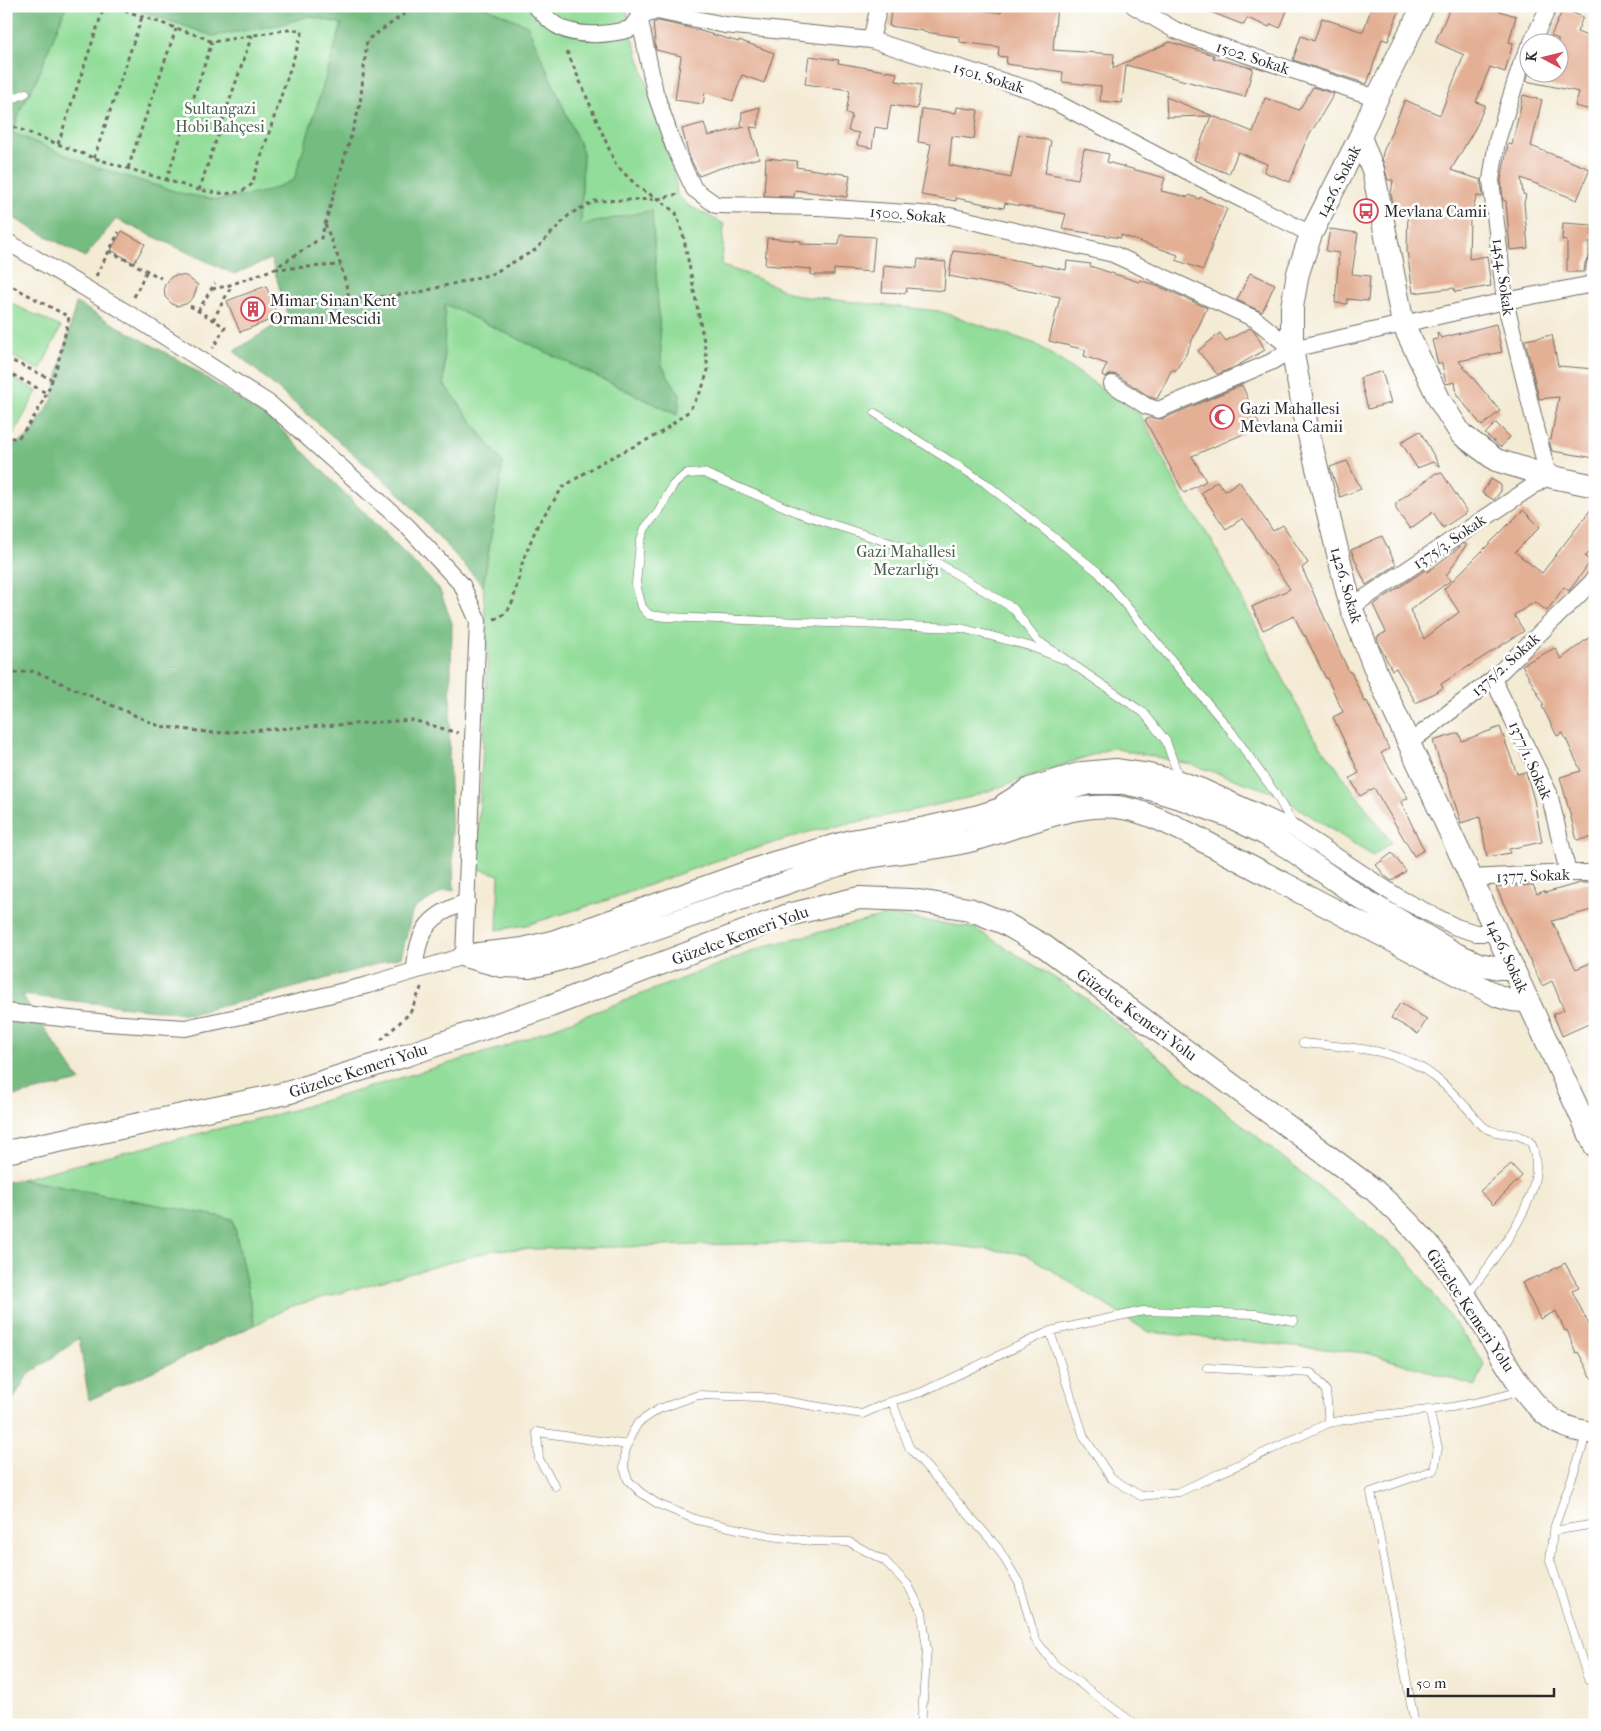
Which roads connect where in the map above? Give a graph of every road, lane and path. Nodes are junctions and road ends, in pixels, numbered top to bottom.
1 (107, 6) edge
2 (112, 6) edge
3 (416, 6) edge
4 (535, 6) edge
5 (879, 6) edge
6 (1134, 6) edge
7 (1423, 6) edge
8 (1550, 6) edge
9 (638, 12) edge
10 (142, 17) junction
11 (557, 26) junction
12 (176, 29) junction
13 (1537, 32) edge
14 (252, 35) junction
15 (872, 40) junction
16 (212, 42) junction
17 (1518, 74) edge
18 (26, 93) dead end
19 (1377, 98) junction
20 (6, 102) edge
21 (6, 124) edge
22 (1360, 137) junction
23 (58, 144) junction
24 (94, 158) junction
25 (128, 168) junction
26 (166, 181) junction
27 (199, 190) junction
28 (658, 199) junction
29 (325, 224) junction
30 (119, 232) dead end
31 (1311, 234) junction
32 (6, 241) edge
33 (109, 251) junction
34 (1595, 264) edge
35 (342, 265) junction
36 (274, 269) junction
37 (147, 270) junction
38 (161, 278) dead end
39 (6, 283) edge
40 (215, 283) dead end
41 (232, 284) junction
42 (1594, 286) edge
43 (212, 289) junction
44 (88, 290) junction
45 (1505, 301) junction
46 (190, 306) dead end
47 (198, 311) junction
48 (126, 313) junction
49 (213, 320) junction
50 (1403, 324) junction
51 (1292, 348) junction
52 (6, 358) edge
53 (205, 363) junction
54 (6, 371) edge
55 (53, 380) junction
56 (1112, 384) dead end
57 (48, 394) junction
58 (875, 413) dead end
59 (6, 438) edge
60 (1548, 476) junction
61 (1595, 486) edge
62 (1593, 583) edge
63 (1351, 606) junction
64 (478, 621) junction
65 (1068, 660) junction
66 (6, 674) edge
67 (1493, 679) junction
68 (473, 737) junction
69 (1409, 743) junction
70 (1183, 790) junction
71 (1296, 830) junction
72 (1188, 833) junction
73 (1568, 873) junction
74 (1595, 873) edge
75 (1471, 878) junction
76 (467, 902) junction
77 (1497, 933) junction
78 (464, 956) junction
79 (1513, 968) junction
80 (420, 975) junction
81 (1528, 1000) junction
82 (6, 1012) edge
83 (1303, 1043) dead end
84 (381, 1064) junction
85 (1595, 1146) edge
86 (6, 1152) edge
87 (1466, 1296) junction
88 (1294, 1321) dead end
89 (1050, 1331) junction
90 (1207, 1368) dead end
91 (1523, 1390) junction
92 (892, 1400) junction
93 (1429, 1409) junction
94 (1329, 1423) junction
95 (1591, 1433) edge
96 (628, 1445) junction
97 (555, 1486) dead end
98 (1595, 1524) edge
99 (1553, 1531) junction
100 (1588, 1679) dead end
101 (921, 1725) edge
102 (1136, 1725) edge
103 (1415, 1725) edge

1 - 23 path
2 - 10 path
3 - 29 path
4 - 11 street
5 - 15 street
6 - 19 street, 1502. Sokak
7 - 19 main road, 1426. Sokak
8 - 13 street
9 - 11 street
9 - 15 street, 1501. Sokak
9 - 51 street, 1500. Sokak
10 - 12 path
10 - 24 path
11 - 28 path
12 - 16 path
12 - 25 path
14 - 16 path
14 - 27 path
14 - 27 path
15 - 31 street, 1501. Sokak
16 - 26 path
17 - 45 street, 1454. Sokak
18 - 20 lane
19 - 22 main road, 1426. Sokak
21 - 23 path
22 - 31 main road, 1426. Sokak
22 - 50 main road
23 - 24 path
24 - 25 path
25 - 26 path
26 - 27 path
28 - 35 path
28 - 64 path
29 - 35 path
29 - 36 path
30 - 33 path
31 - 51 main road, 1426. Sokak
32 - 44 street
33 - 37 path
33 - 44 path
34 - 42 street
35 - 36 path
36 - 41 path
37 - 38 path
37 - 48 path
39 - 55 path
40 - 43 path
41 - 43 path
41 - 49 path
42 - 45 street
43 - 47 path
44 - 48 street
45 - 50 street
45 - 60 street, 1454. Sokak
46 - 47 path
47 - 49 path
48 - 53 street
49 - 53 path
50 - 51 street
50 - 60 main road
51 - 56 street
51 - 63 main road, 1426. Sokak
52 - 55 path
53 - 64 street
54 - 57 path
55 - 57 path
57 - 59 path
58 - 71 lane
60 - 61 main road
60 - 63 street, 1375/3. Sokak
62 - 67 street, 1375/2. Sokak
63 - 69 main road, 1426. Sokak
64 - 68 street
65 - 65 lane
65 - 70 lane
66 - 68 path
67 - 69 street, 1375/2. Sokak
67 - 73 street, 1377/1. Sokak
68 - 76 street
69 - 75 main road, 1426. Sokak
70 - 71 street
70 - 72 main road
70 - 78 main road
70 - 79 main road
71 - 77 street
72 - 78 main road
72 - 81 main road
73 - 74 street, 1377. Sokak
73 - 75 street, 1377. Sokak
75 - 77 main road, 1426. Sokak
76 - 78 street
76 - 80 street
77 - 79 main road, 1426. Sokak
78 - 80 street
79 - 81 main road, 1426. Sokak
80 - 82 street
80 - 84 path
81 - 85 main road, 1426. Sokak
83 - 87 lane
84 - 86 main road, Güzelce Kemeri Yolu
84 - 87 main road, Güzelce Kemeri Yolu
87 - 91 main road, Güzelce Kemeri Yolu
88 - 89 lane
89 - 92 lane
89 - 94 lane
90 - 94 lane
91 - 93 lane
91 - 95 main road, Güzelce Kemeri Yolu
92 - 96 lane
92 - 102 lane
93 - 94 lane
93 - 103 lane
95 - 99 lane
96 - 97 lane
96 - 101 lane
98 - 99 lane
99 - 100 lane

